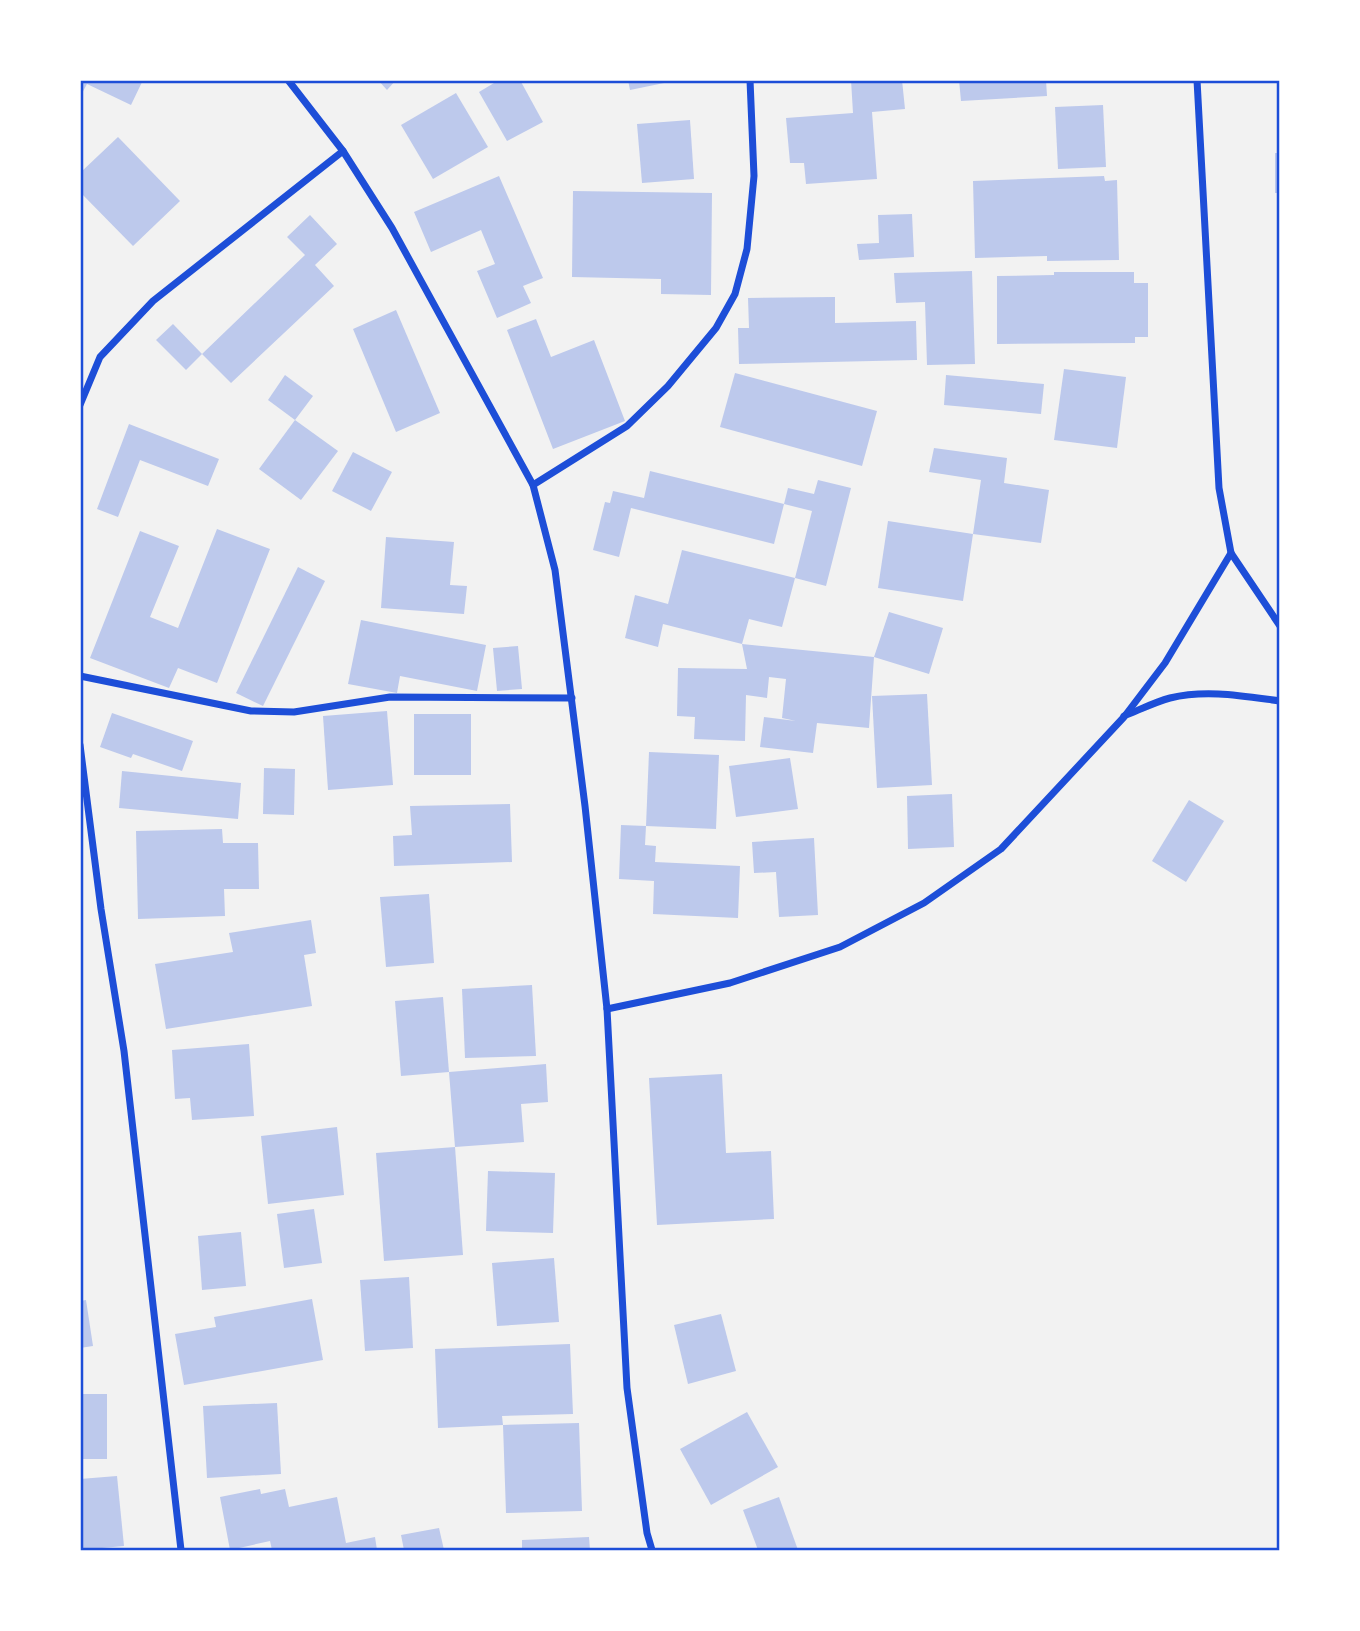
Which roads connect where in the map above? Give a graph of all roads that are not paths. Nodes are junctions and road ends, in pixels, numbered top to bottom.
1 (288, 80) edge
2 (750, 80) edge
3 (1198, 80) edge
4 (343, 151) junction
5 (80, 405) edge
6 (533, 485) junction
7 (1231, 553) junction
8 (1279, 626) edge
9 (80, 676) edge
10 (572, 698) junction
11 (1279, 701) edge
12 (1124, 717) junction
13 (80, 746) edge
14 (607, 1009) junction
15 (181, 1550) edge
16 (652, 1550) edge

1 - 4 street
2 - 6 street
3 - 7 street
4 - 5 street
4 - 6 street
6 - 10 street
7 - 8 street
7 - 12 street
9 - 10 street
10 - 14 street
11 - 12 street
12 - 14 street
13 - 15 street
14 - 16 street

